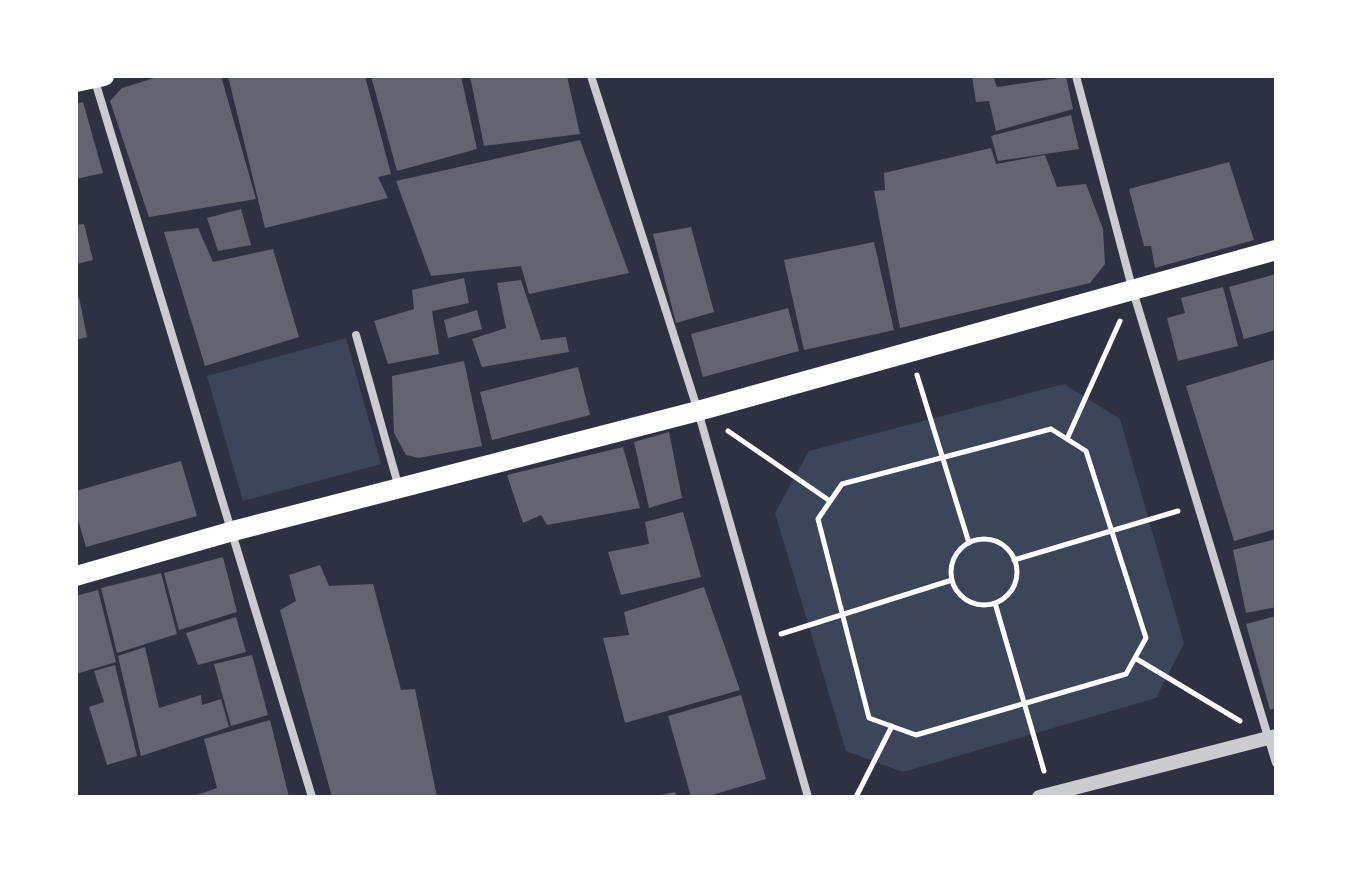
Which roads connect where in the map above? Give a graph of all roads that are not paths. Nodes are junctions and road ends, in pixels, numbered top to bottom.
1 (591, 76) edge
2 (1076, 76) edge
3 (92, 78) edge
4 (1276, 250) edge
5 (1133, 291) junction
6 (356, 335) dead end
7 (698, 411) junction
8 (399, 489) junction
9 (233, 531) junction
10 (76, 576) edge
11 (1272, 737) edge
12 (1276, 763) edge
13 (1045, 795) edge
14 (312, 797) edge
15 (808, 797) edge

1 - 7 street
2 - 5 street
3 - 9 street
4 - 5 main road
5 - 7 main road
5 - 11 street
6 - 8 street
7 - 8 main road
7 - 15 street
8 - 9 main road
9 - 10 main road
9 - 14 street
11 - 12 street
11 - 13 street

